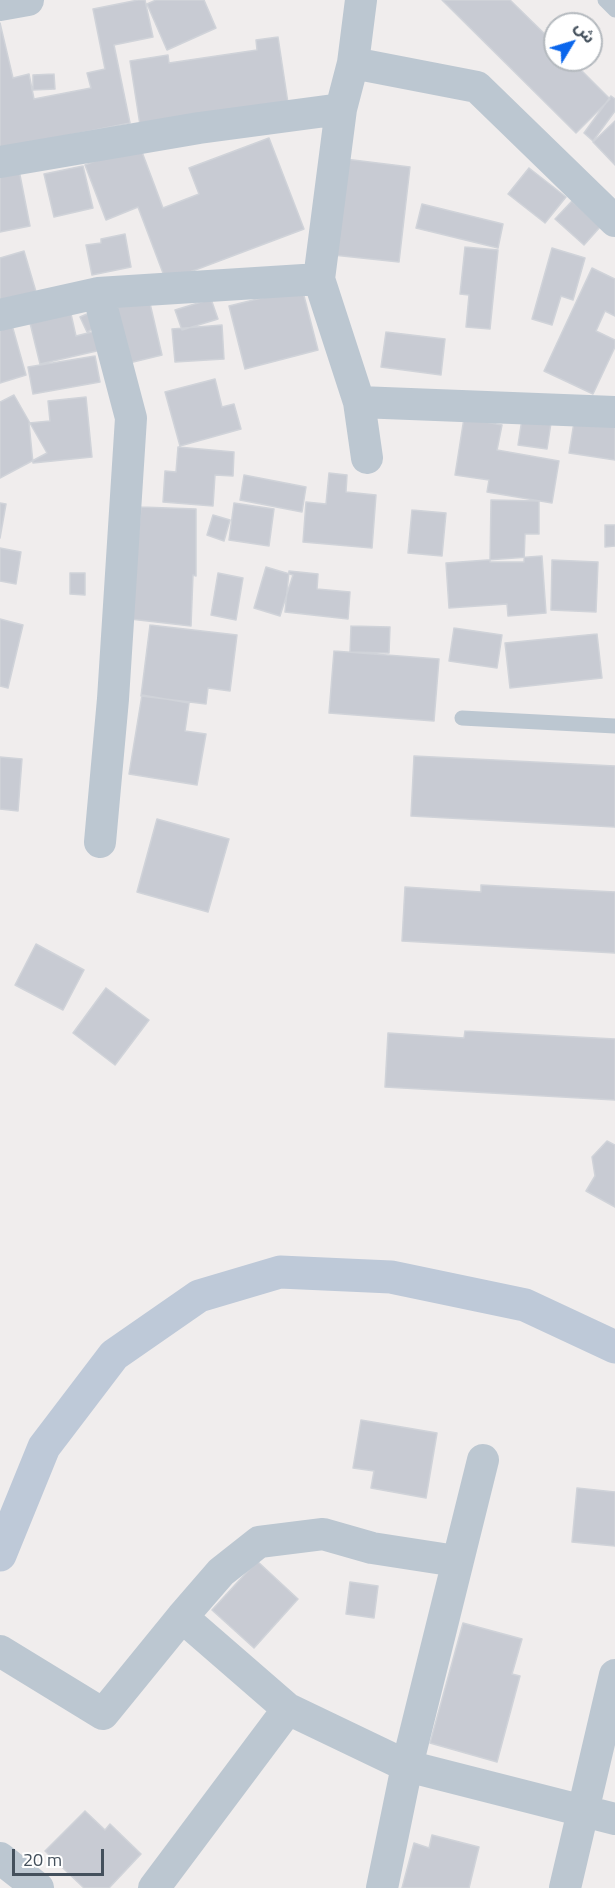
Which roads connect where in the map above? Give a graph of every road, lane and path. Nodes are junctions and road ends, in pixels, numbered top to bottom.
1 (28, 0) edge
2 (361, 0) edge
3 (605, 0) edge
4 (0, 6) edge
5 (615, 10) edge
6 (353, 63) junction
7 (341, 110) junction
8 (0, 162) edge
9 (615, 221) edge
10 (319, 279) junction
11 (98, 293) junction
12 (0, 315) edge
13 (359, 402) junction
14 (615, 412) edge
15 (367, 458) dead end
16 (462, 718) dead end
17 (615, 726) edge
18 (100, 842) dead end
19 (615, 1347) edge
20 (483, 1460) dead end
21 (0, 1555) edge
22 (456, 1561) junction
23 (182, 1617) junction
24 (0, 1651) edge
25 (615, 1675) edge
26 (288, 1709) junction
27 (407, 1766) junction
28 (584, 1811) junction
29 (615, 1819) edge
30 (0, 1858) edge
31 (38, 1888) edge
32 (154, 1888) edge
33 (382, 1888) edge
34 (565, 1888) edge

1 - 4 street
2 - 6 street
3 - 5 lane
6 - 7 street
6 - 9 street
7 - 8 street
7 - 10 street
10 - 11 street
10 - 13 street
11 - 12 street
11 - 18 street
13 - 14 street
13 - 15 street
16 - 17 lane
19 - 21 main road
20 - 22 street
22 - 23 street
22 - 27 street
23 - 24 street
23 - 26 street
25 - 28 street
26 - 27 street
26 - 32 street
27 - 28 street
27 - 33 street
28 - 29 street
28 - 34 street
30 - 31 street

